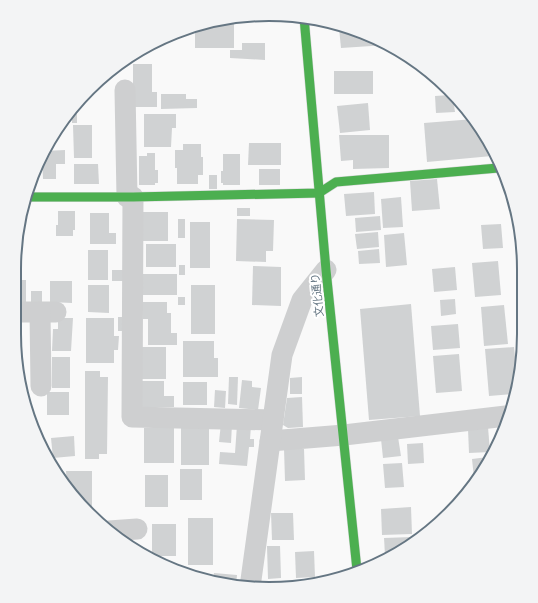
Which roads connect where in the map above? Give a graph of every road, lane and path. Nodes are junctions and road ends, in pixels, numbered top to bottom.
1 (305, 24) edge
2 (125, 90) dead end
3 (495, 168) edge
4 (319, 193) junction
5 (32, 197) edge
6 (130, 197) junction
7 (326, 270) junction
8 (21, 312) edge
9 (41, 386) dead end
10 (503, 416) edge
11 (273, 420) junction
12 (344, 435) junction
13 (270, 441) junction
14 (137, 529) dead end
15 (118, 531) edge
16 (356, 566) edge
17 (251, 581) edge

1 - 4 street, 文化通り
2 - 6 street
3 - 4 street
4 - 6 street
4 - 7 street, 文化通り
5 - 6 street
6 - 11 street
7 - 11 street
7 - 12 street, 文化通り
8 - 9 street
10 - 12 street
11 - 13 street
12 - 13 street
12 - 16 street, 文化通り
13 - 17 street
14 - 15 street

